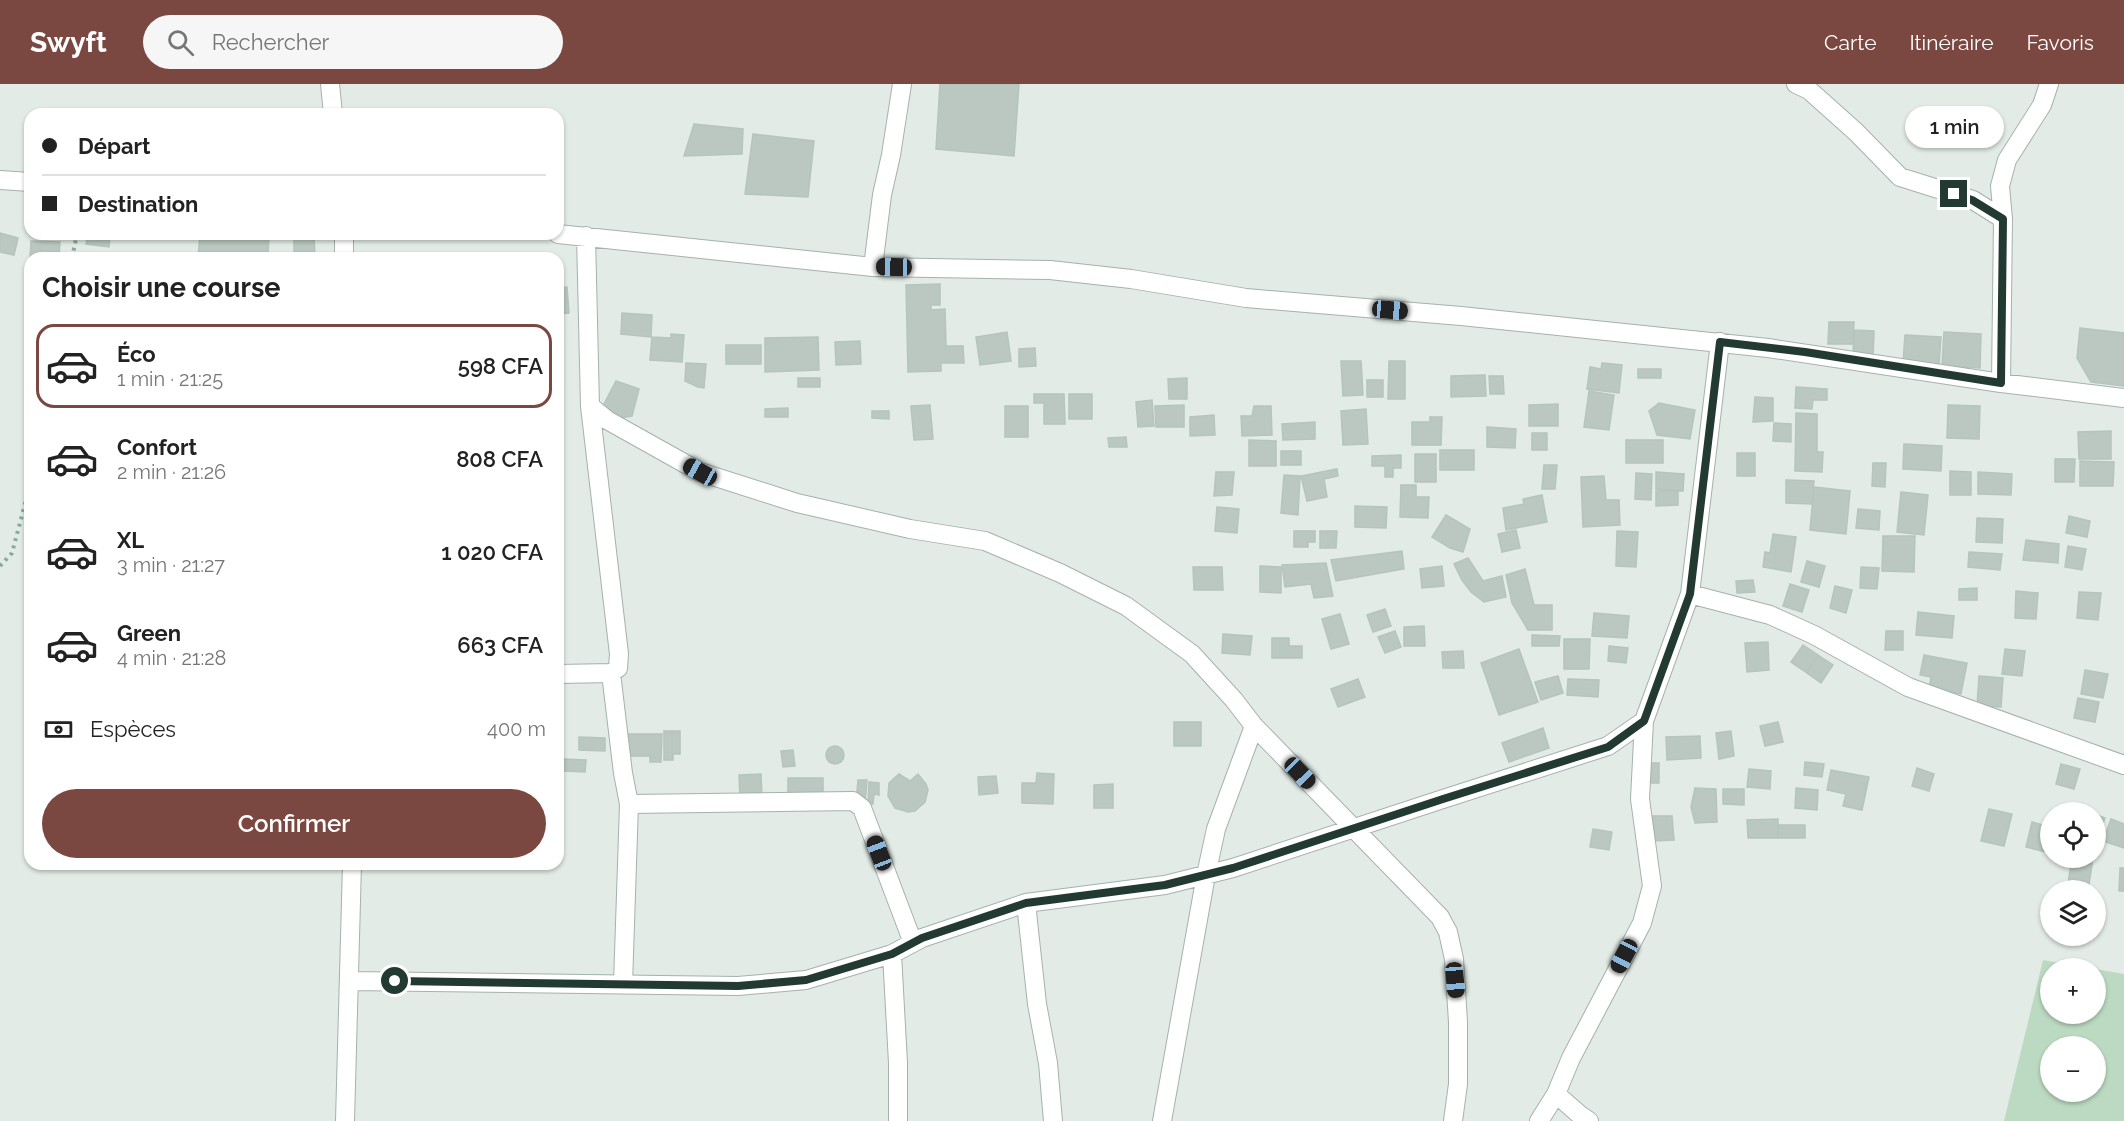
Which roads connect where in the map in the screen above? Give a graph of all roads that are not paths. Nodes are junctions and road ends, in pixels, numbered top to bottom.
1 (330, 84) edge
2 (902, 84) edge
3 (1796, 84) edge
4 (2049, 84) edge
5 (332, 108) edge
6 (0, 180) edge
7 (24, 182) edge
8 (2003, 219) junction
9 (564, 234) edge
10 (586, 236) junction
11 (873, 267) junction
12 (1720, 342) junction
13 (2001, 383) junction
14 (2124, 398) edge
15 (590, 406) junction
16 (1690, 594) junction
17 (611, 673) junction
18 (564, 674) edge
19 (1644, 721) junction
20 (1254, 726) junction
21 (2124, 765) edge
22 (629, 804) junction
23 (1355, 829) junction
24 (352, 870) edge
25 (1206, 875) junction
26 (1026, 903) junction
27 (913, 943) junction
28 (892, 954) junction
29 (350, 981) junction
30 (623, 984) junction
31 (1556, 1094) junction
32 (345, 1121) edge
33 (898, 1121) edge
34 (1053, 1121) edge
35 (1162, 1121) edge
36 (1453, 1121) edge
37 (1539, 1121) edge
38 (1589, 1121) edge

1 - 5 street
2 - 11 street
3 - 8 street
4 - 8 street
6 - 7 street
8 - 13 street
9 - 10 street
10 - 11 street
10 - 15 street
11 - 12 street
12 - 13 street
12 - 16 street
13 - 14 street
15 - 17 street
15 - 20 street
16 - 19 street
16 - 21 street
17 - 18 street
17 - 22 street
19 - 23 street
19 - 31 street
20 - 23 street
20 - 25 street
22 - 27 street
22 - 30 street
23 - 25 street
23 - 36 street
24 - 29 street
25 - 26 street
25 - 35 street
26 - 27 street
26 - 34 street
27 - 28 street
28 - 30 street
28 - 33 street
29 - 30 street
29 - 32 street
31 - 37 street
31 - 38 street

